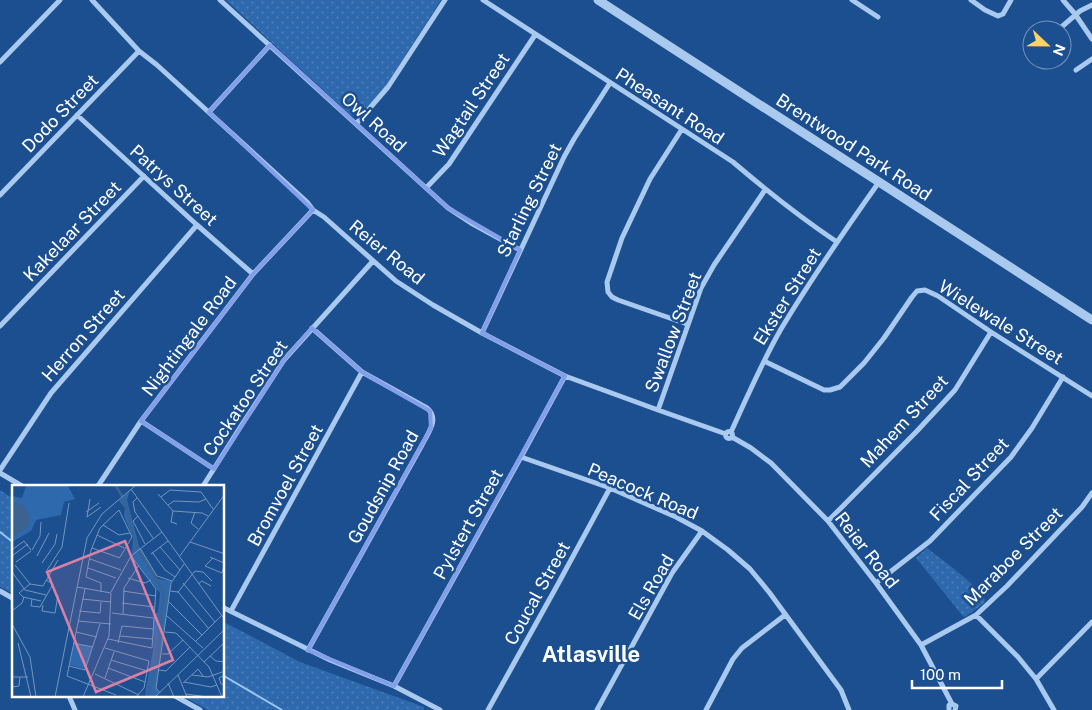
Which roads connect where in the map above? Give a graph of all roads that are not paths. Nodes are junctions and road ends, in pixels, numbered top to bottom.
1 (60, 0) edge
2 (92, 0) edge
3 (220, 0) edge
4 (445, 0) edge
5 (483, 0) edge
6 (598, 0) edge
7 (852, 0) edge
8 (971, 0) edge
9 (1011, 0) edge
10 (1063, 0) edge
11 (1092, 5) edge
12 (1075, 14) junction
13 (878, 17) dead end
14 (1069, 20) edge
15 (535, 35) junction
16 (1092, 39) edge
17 (270, 45) junction
18 (139, 51) junction
19 (1092, 59) edge
20 (0, 62) edge
21 (1076, 70) dead end
22 (610, 83) junction
23 (209, 112) junction
24 (77, 115) junction
25 (356, 124) junction
26 (682, 130) junction
27 (144, 176) junction
28 (879, 182) junction
29 (426, 188) junction
30 (765, 190) junction
31 (0, 195) edge
32 (313, 210) junction
33 (197, 225) junction
34 (837, 242) junction
35 (520, 250) junction
36 (373, 261) junction
37 (253, 274) junction
38 (1092, 320) edge
39 (687, 324) junction
40 (0, 326) edge
41 (312, 328) junction
42 (992, 332) junction
43 (482, 333) junction
44 (764, 361) junction
45 (362, 372) junction
46 (565, 376) junction
47 (1063, 377) junction
48 (1092, 396) edge
49 (658, 410) junction
50 (141, 421) junction
51 (730, 434) junction
52 (522, 457) junction
53 (214, 469) junction
54 (0, 471) edge
55 (21, 485) edge
56 (99, 485) edge
57 (204, 485) edge
58 (610, 488) junction
59 (1092, 493) edge
60 (828, 521) junction
61 (702, 531) junction
62 (876, 583) junction
63 (0, 590) edge
64 (12, 598) edge
65 (225, 609) edge
66 (231, 612) junction
67 (785, 615) junction
68 (976, 615) junction
69 (1092, 622) edge
70 (921, 645) junction
71 (308, 650) junction
72 (1036, 678) junction
73 (394, 686) junction
74 (70, 698) edge
75 (179, 698) edge
76 (949, 708) edge
77 (75, 710) edge
78 (200, 710) edge
79 (440, 710) edge
80 (488, 710) edge
81 (597, 710) edge
82 (706, 710) edge
83 (849, 710) edge
84 (955, 710) edge
85 (1054, 710) edge

1 - 20 street
2 - 18 street, Reier Road
3 - 17 street, Owl Road
4 - 25 street
5 - 15 street, Pheasant Road
6 - 28 street, Brentwood Park Road
7 - 13 street
8 - 9 street
10 - 12 street
11 - 12 street
12 - 14 street
12 - 16 street
15 - 22 street, Pheasant Road
15 - 29 street, Wagtail Street
17 - 23 street
17 - 25 street, Owl Road
18 - 23 street, Reier Road
18 - 24 street, Dodo Street
19 - 21 street
22 - 26 street, Pheasant Road
22 - 35 street, Starling Street
23 - 32 street, Reier Road
24 - 27 street, Patrys Street
24 - 31 street, Dodo Street
25 - 29 street, Owl Road
26 - 30 street, Pheasant Road
26 - 39 street
27 - 33 street, Patrys Street
27 - 40 street, Kakelaar Street
28 - 34 street, Ekster Street
28 - 38 street, Brentwood Park Road
29 - 35 street, Owl Road
30 - 34 street, Pheasant Road
30 - 39 street, Swallow Street
32 - 36 street, Reier Road
32 - 37 street, Nightingale Road
33 - 37 street, Patrys Street
33 - 54 street, Herron Street
34 - 44 street, Ekster Street
35 - 43 street, Starling Street
36 - 41 street, Cockatoo Street
36 - 43 street, Reier Road
37 - 50 street, Nightingale Road
39 - 49 street, Swallow Street
41 - 45 street, Goudsnip Road
41 - 53 street, Cockatoo Street
42 - 44 street, Wielewale Street
42 - 47 street, Wielewale Street
42 - 60 street, Mahem Street
43 - 46 street, Reier Road
44 - 51 street, Ekster Street
45 - 66 street, Bromvoel Street
45 - 71 street, Goudsnip Road
46 - 49 street, Reier Road
46 - 52 street, Pylstert Street
47 - 48 street, Wielewale Street
47 - 62 street, Fiscal Street
49 - 51 street, Reier Road
50 - 53 street
50 - 56 street, Nightingale Road
51 - 60 street, Reier Road
52 - 58 street, Peacock Road
52 - 73 street, Pylstert Street
53 - 57 street, Cockatoo Street
54 - 55 street
58 - 61 street, Peacock Road
58 - 80 street, Coucal Street
59 - 68 street, Maraboe Street
60 - 62 street, Reier Road
61 - 67 street, Peacock Road
61 - 81 street, Els Road
62 - 70 street, Reier Road
63 - 64 street
65 - 66 street
66 - 71 street
67 - 82 street
67 - 83 street, Peacock Road
68 - 70 street, Maraboe Street
68 - 72 street
69 - 72 street
70 - 76 street, Reier Road
71 - 73 street
72 - 85 street
73 - 79 street
74 - 77 street
75 - 78 street
76 - 84 street, Reier Road

